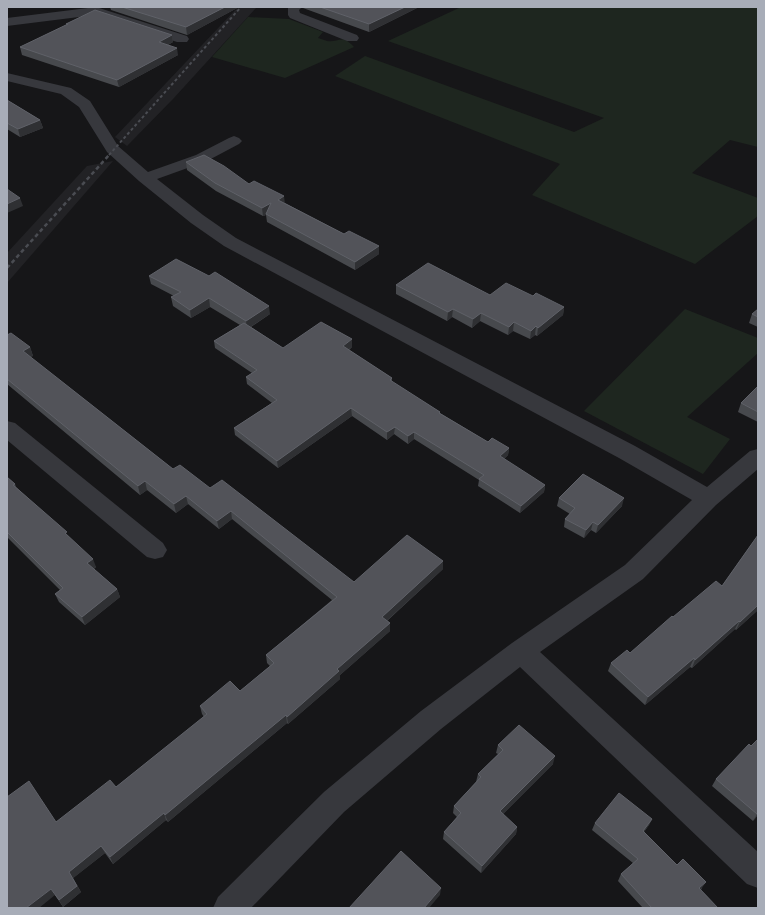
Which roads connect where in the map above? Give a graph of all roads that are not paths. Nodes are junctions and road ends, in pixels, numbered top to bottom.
1 (296, 7) edge
2 (101, 9) edge
3 (7, 22) edge
4 (352, 38) dead end
5 (182, 39) edge
6 (7, 77) edge
7 (234, 141) dead end
8 (145, 178) junction
9 (7, 428) edge
10 (758, 457) edge
11 (708, 499) junction
12 (155, 550) dead end
13 (521, 651) junction
14 (758, 873) edge
15 (229, 908) edge

1 - 4 street
2 - 3 street
2 - 5 street
6 - 8 street
7 - 8 street
8 - 11 street
9 - 12 street
10 - 11 street
11 - 13 street
13 - 14 street
13 - 15 street

